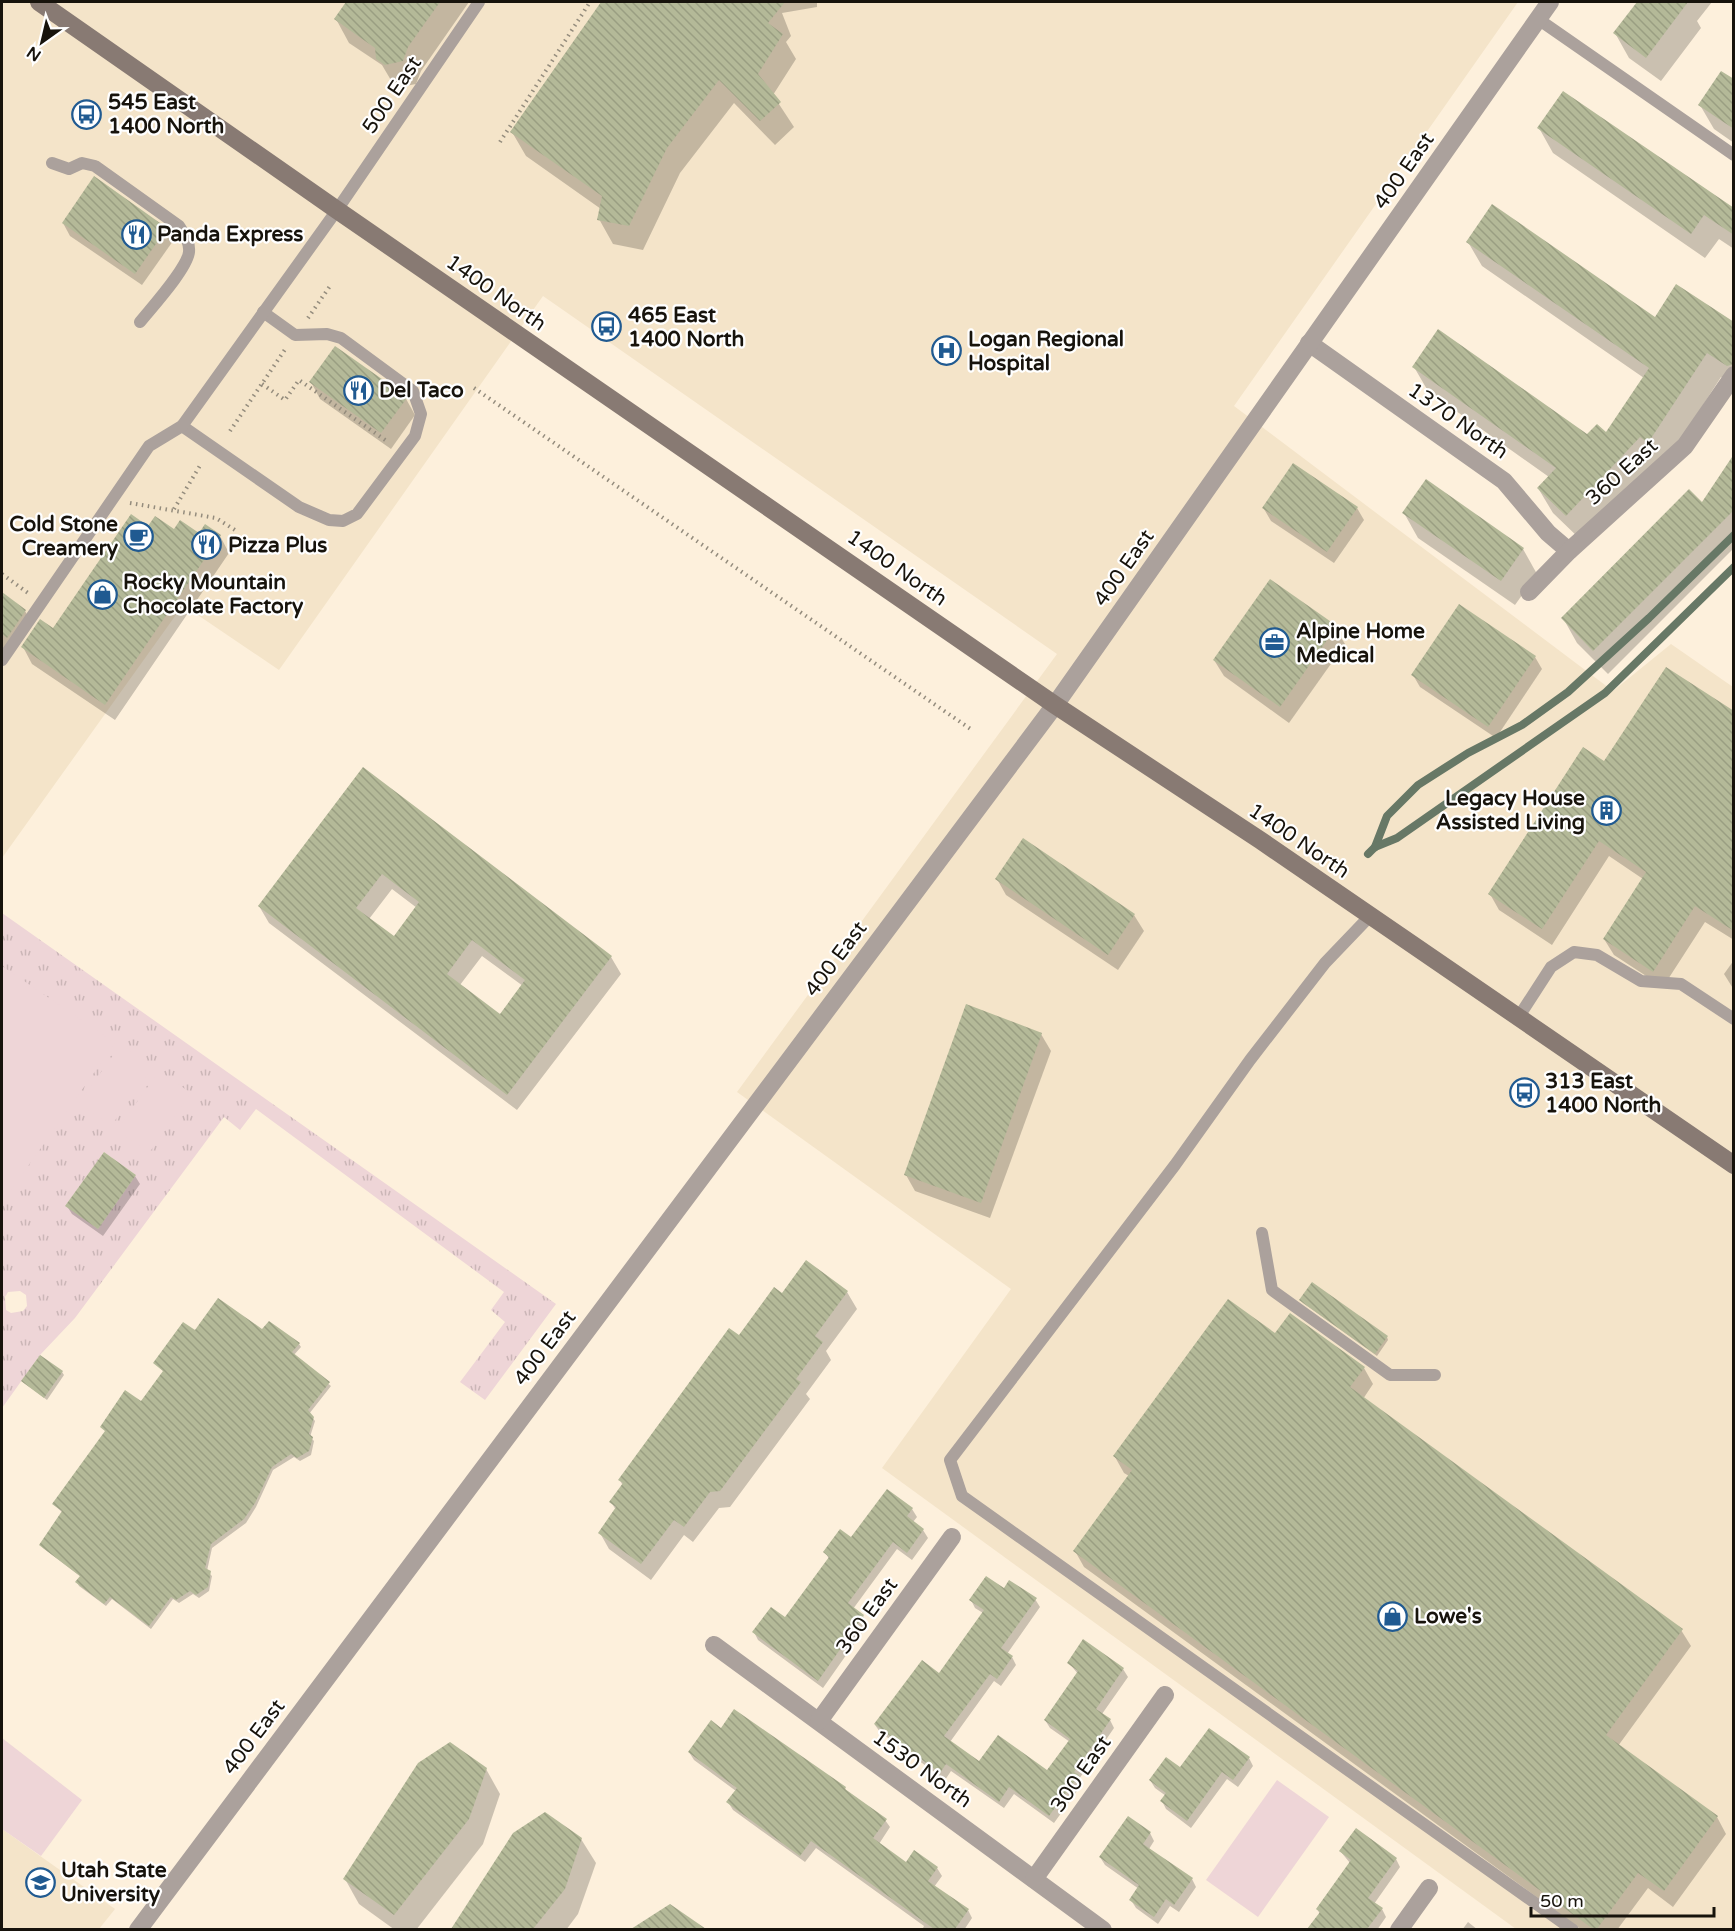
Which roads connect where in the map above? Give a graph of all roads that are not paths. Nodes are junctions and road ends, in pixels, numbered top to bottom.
1 (39, 2) edge
2 (479, 2) edge
3 (1550, 2) edge
4 (1538, 19) junction
5 (1734, 155) edge
6 (52, 163) dead end
7 (337, 210) junction
8 (262, 312) junction
9 (140, 322) dead end
10 (1309, 343) junction
11 (1734, 375) edge
12 (182, 426) junction
13 (1569, 551) junction
14 (1529, 591) dead end
15 (2, 660) edge
16 (1055, 705) junction
17 (1370, 916) junction
18 (1518, 1018) junction
19 (1734, 1019) edge
20 (1734, 1165) edge
21 (1262, 1233) dead end
22 (1435, 1375) dead end
23 (952, 1537) dead end
24 (714, 1645) dead end
25 (1165, 1695) dead end
26 (819, 1721) junction
27 (1034, 1879) junction
28 (1429, 1888) dead end
29 (138, 1929) edge
30 (1103, 1929) edge
31 (1399, 1929) edge
32 (1573, 1929) edge

1 - 7 main road, 1400 North
2 - 7 lane, 500 East
3 - 4 street, 400 East
4 - 5 lane
4 - 10 street, 400 East
6 - 9 lane
7 - 8 lane, 500 East
7 - 16 main road, 1400 North
8 - 12 lane, 500 East
8 - 12 lane
10 - 13 street, 1370 North
10 - 16 street, 400 East
11 - 13 street, 360 East
12 - 15 lane
13 - 14 street, 360 East
16 - 17 main road, 1400 North
16 - 29 street, 400 East
17 - 18 main road, 1400 North
17 - 32 lane
18 - 19 lane
18 - 20 main road, 1400 North
21 - 22 lane
23 - 26 street, 360 East
24 - 26 street, 1530 North
25 - 27 street, 300 East
26 - 27 street, 1530 North
27 - 30 street, 1530 North
28 - 31 street

